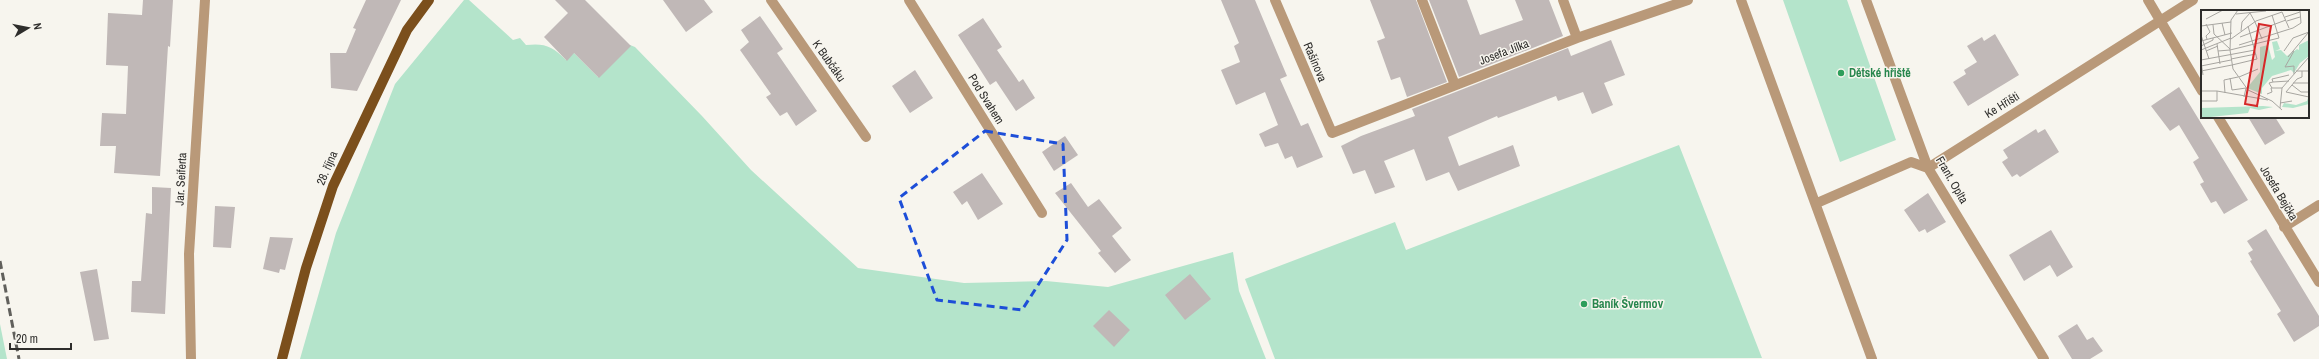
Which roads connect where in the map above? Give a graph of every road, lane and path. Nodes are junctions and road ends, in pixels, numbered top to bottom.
1 (205, 0) edge
2 (429, 0) edge
3 (771, 0) edge
4 (909, 0) edge
5 (1275, 0) edge
6 (1422, 0) edge
7 (1563, 0) edge
8 (1688, 0) edge
9 (1741, 0) edge
10 (1866, 0) edge
11 (2148, 0) edge
12 (2194, 0) edge
13 (2160, 20) junction
14 (1577, 38) junction
15 (1455, 85) junction
16 (2201, 88) edge
17 (2219, 118) edge
18 (1332, 133) joint
19 (866, 137) dead end
20 (1928, 168) junction
21 (1816, 203) junction
22 (2319, 205) edge
23 (1042, 213) dead end
24 (2284, 226) junction
25 (2319, 282) edge
26 (191, 359) edge
27 (282, 359) edge
28 (1872, 359) edge
29 (2044, 359) edge

1 - 26 street, Jar. Seiferta
2 - 27 main road, 28. října
3 - 19 street, K Bubčáku
4 - 23 street, Pod Svahem
5 - 18 street, Rašínova
6 - 15 street
7 - 14 street
8 - 14 street, Josefa Jílka
9 - 21 street
10 - 20 street, Frant. Oplta
11 - 13 street
12 - 13 street, Ke Hřišti
13 - 16 street
13 - 20 street, Ke Hřišti
14 - 15 street, Josefa Jílka
15 - 18 street, Josefa Jílka
17 - 24 street, Josefa Bejčka
20 - 21 street
20 - 29 street, Frant. Oplta
21 - 28 street
22 - 24 street
24 - 25 street, Josefa Bejčka

